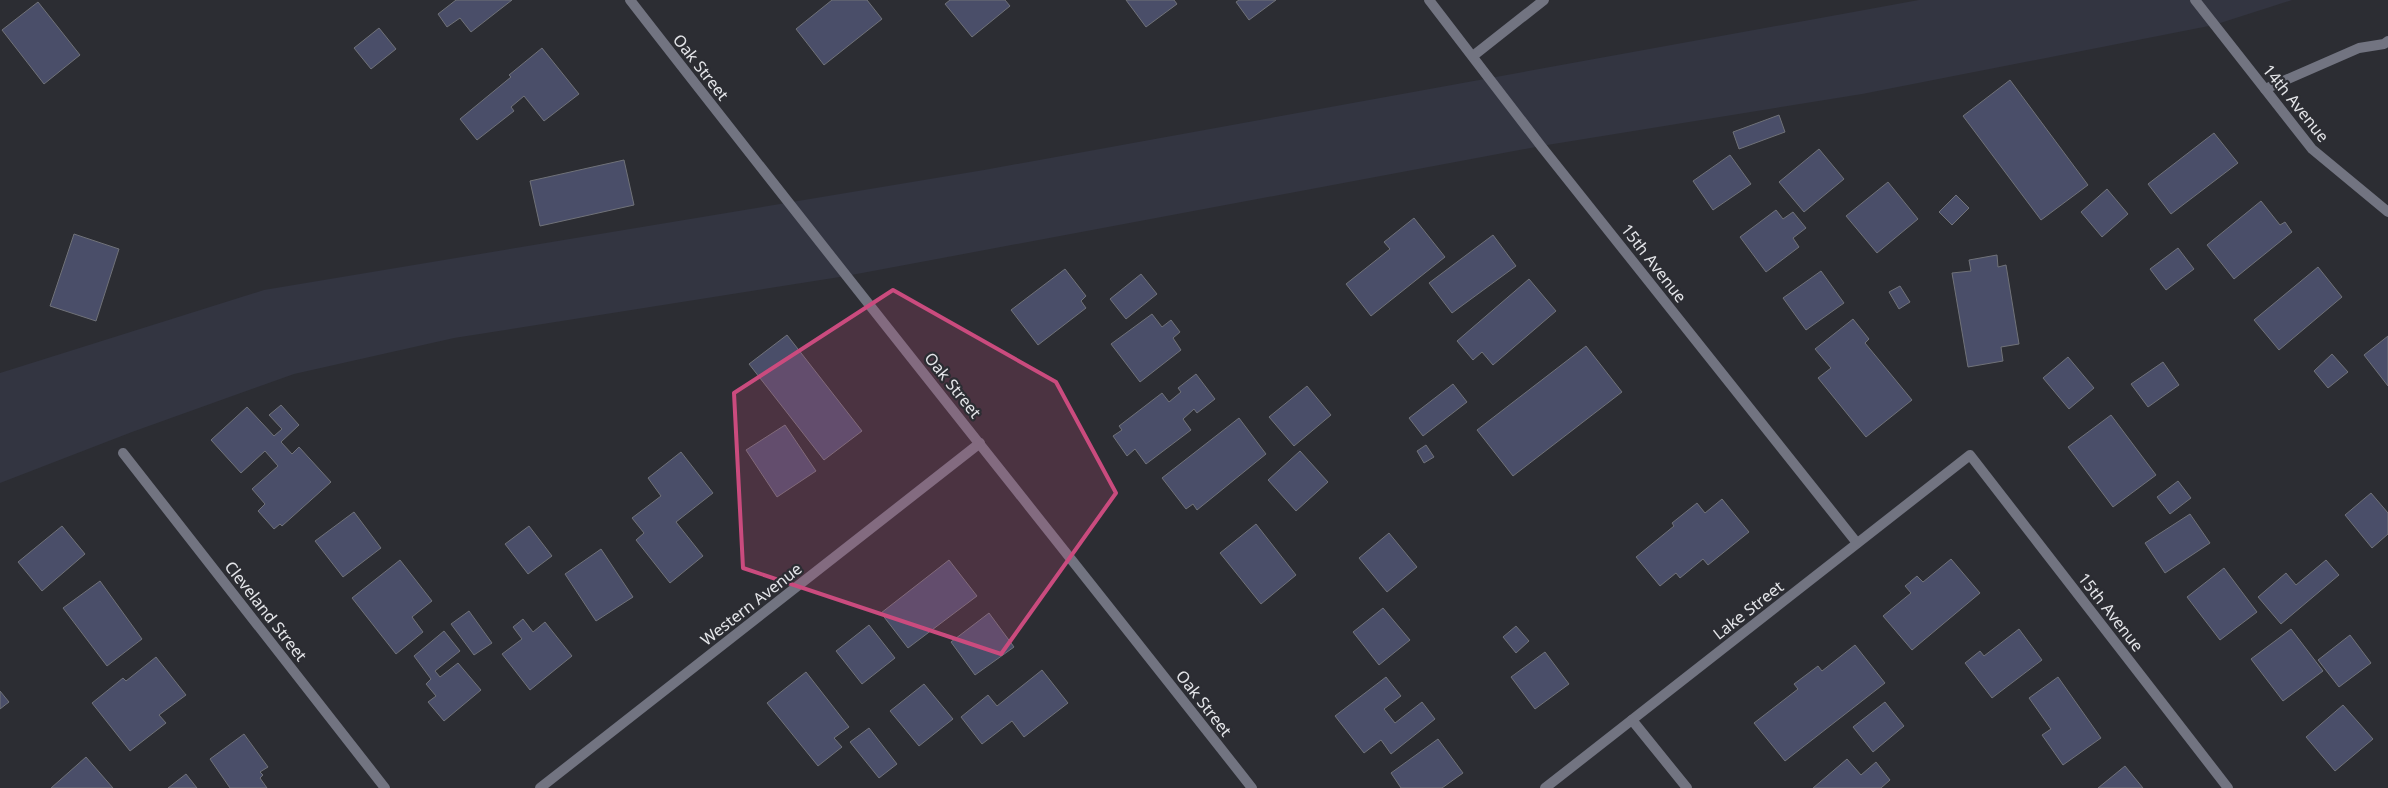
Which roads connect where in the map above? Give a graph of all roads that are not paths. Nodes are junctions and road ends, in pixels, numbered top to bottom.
1 (630, 0) edge
2 (1429, 0) edge
3 (1544, 0) edge
4 (2194, 0) edge
5 (2388, 41) edge
6 (1473, 56) junction
7 (2264, 89) junction
8 (2388, 212) edge
9 (980, 443) junction
10 (123, 453) dead end
11 (1970, 455) joint
12 (1857, 543) junction
13 (1632, 720) junction
14 (385, 788) edge
15 (540, 788) edge
16 (1252, 788) edge
17 (1545, 788) edge
18 (1688, 788) edge
19 (2228, 788) edge

1 - 9 street, Oak Street
2 - 6 street, 15th Avenue
3 - 6 street
4 - 7 street, 14th Avenue
5 - 7 street
6 - 12 street, 15th Avenue
7 - 8 street, 14th Avenue
9 - 15 street, Western Avenue
9 - 16 street, Oak Street
10 - 14 street, Cleveland Street
11 - 12 street, Lake Street
11 - 19 street, 15th Avenue
12 - 13 street, Lake Street
13 - 17 street, Lake Street
13 - 18 street

